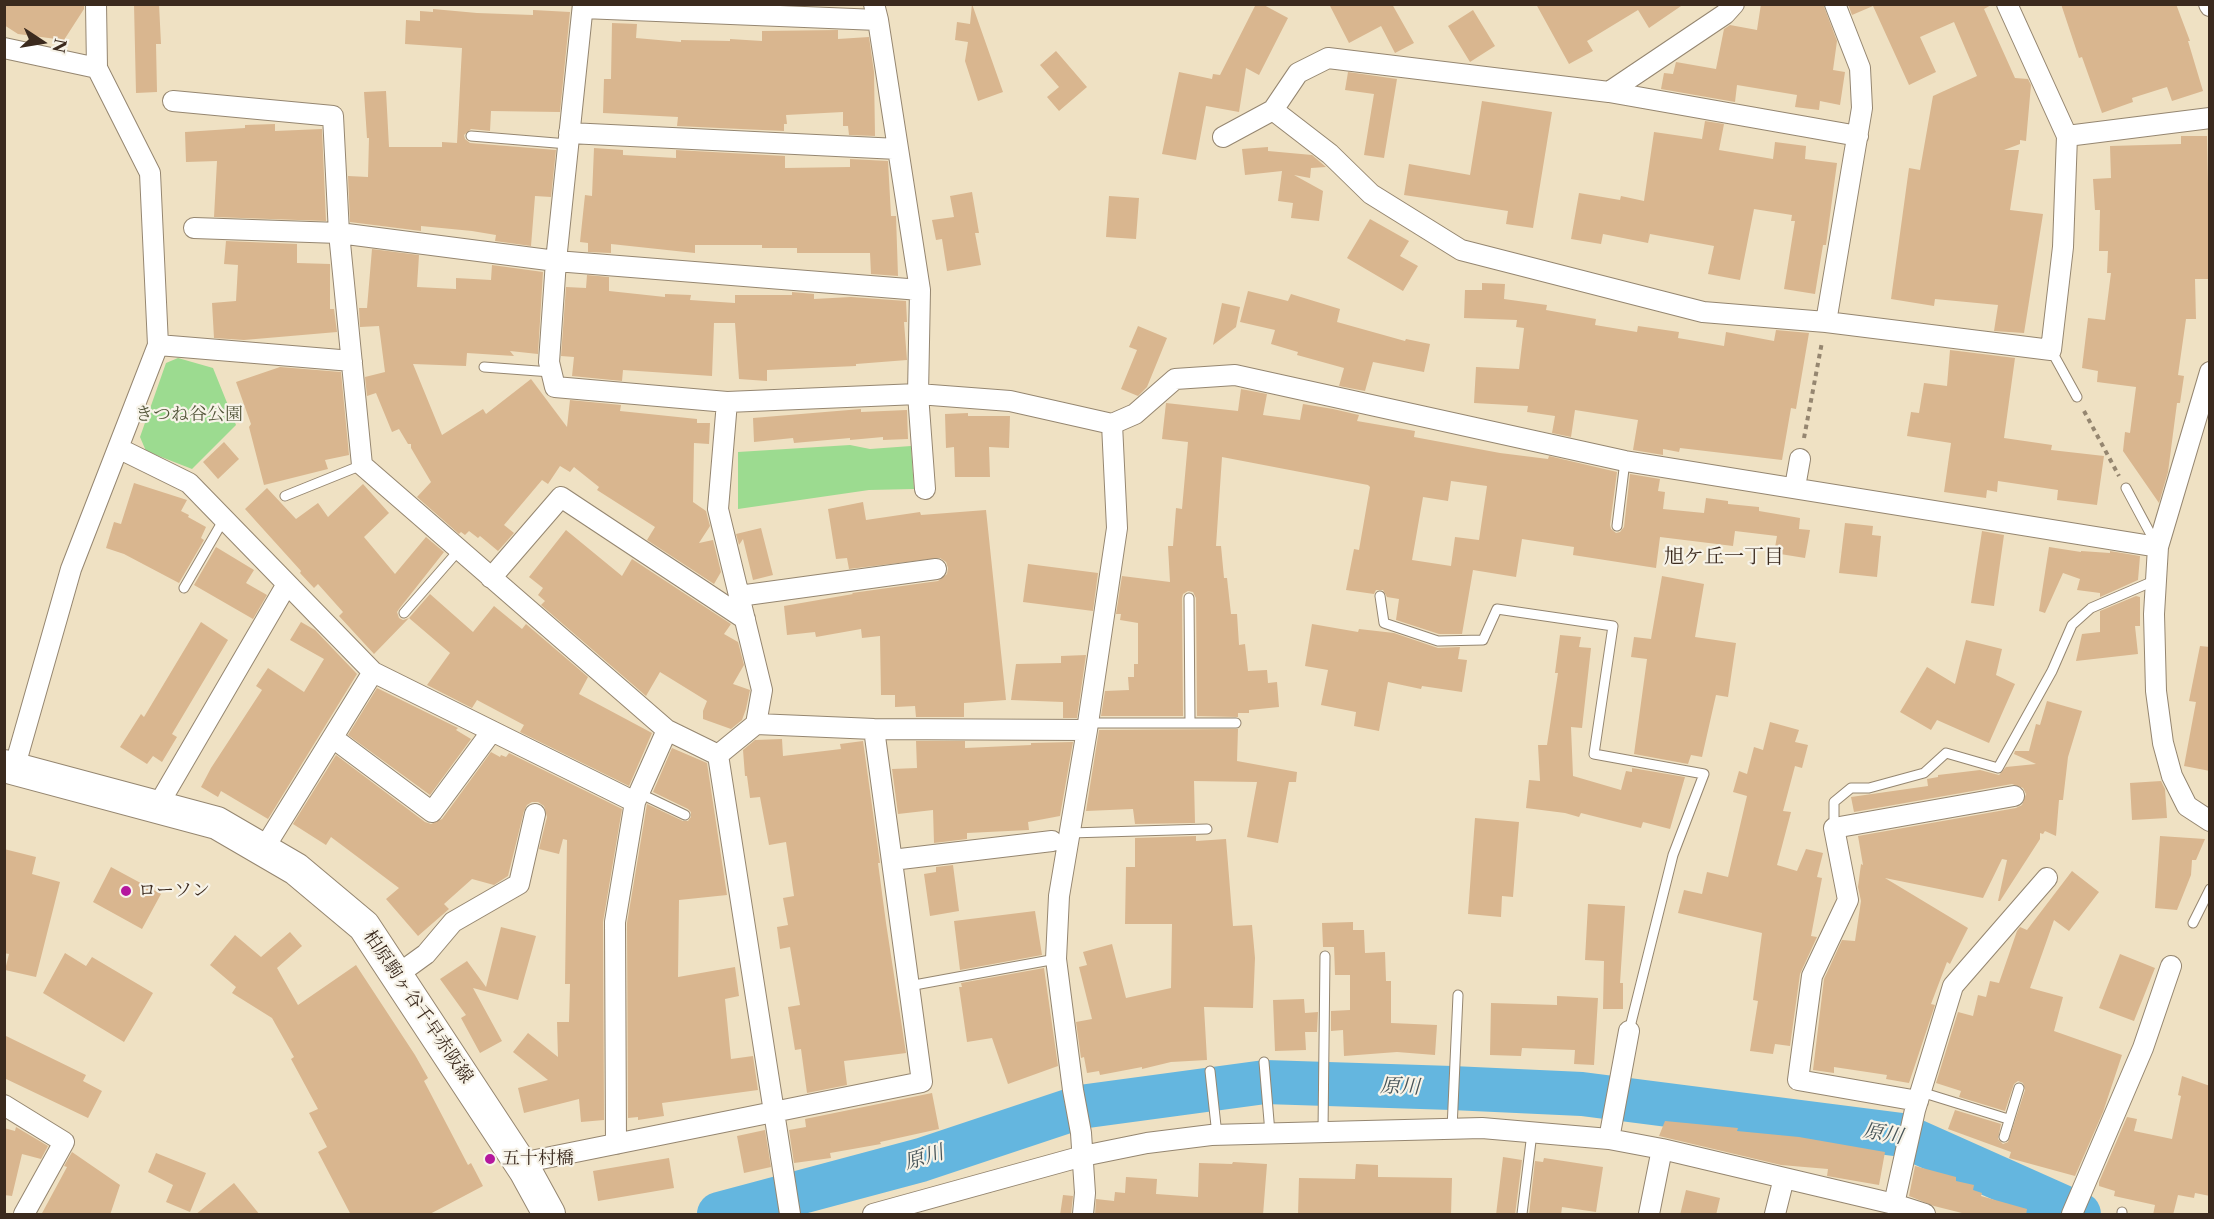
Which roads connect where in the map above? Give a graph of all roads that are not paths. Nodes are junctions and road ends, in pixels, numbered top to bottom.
1 (96, 4) edge
2 (1734, 4) edge
3 (1835, 4) edge
4 (2007, 4) edge
5 (583, 6) edge
6 (876, 12) edge
7 (4, 48) edge
8 (97, 68) junction
9 (1609, 93) junction
10 (173, 101) dead end
11 (1273, 110) junction
12 (2210, 118) edge
13 (471, 136) dead end
14 (1858, 136) junction
15 (2067, 136) junction
16 (1222, 137) dead end
17 (569, 139) junction
18 (898, 149) junction
19 (194, 228) dead end
20 (339, 233) junction
21 (556, 261) junction
22 (920, 290) junction
23 (1826, 322) junction
24 (158, 345) junction
25 (2051, 350) junction
26 (352, 361) junction
27 (484, 367) dead end
28 (551, 372) junction
29 (2210, 372) edge
30 (918, 394) junction
31 (2076, 397) road end
32 (727, 402) junction
33 (1112, 424) junction
34 (118, 448) junction
35 (1800, 459) road end
36 (1625, 461) junction
37 (362, 465) junction
38 (1795, 487) junction
39 (2126, 488) road end
40 (925, 489) dead end
41 (285, 496) dead end
42 (224, 519) junction
43 (1617, 526) dead end
44 (2158, 547) junction
45 (459, 550) junction
46 (936, 569) dead end
47 (491, 578) junction
48 (2156, 580) junction
49 (287, 584) junction
50 (184, 588) dead end
51 (739, 596) junction
52 (1380, 596) dead end
53 (1189, 598) dead end
54 (404, 613) dead end
55 (745, 619) junction
56 (374, 672) junction
57 (1190, 722) junction
58 (1236, 723) dead end
59 (756, 724) junction
60 (1088, 727) junction
61 (874, 729) junction
62 (667, 730) junction
63 (492, 731) junction
64 (333, 738) junction
65 (718, 755) junction
66 (9, 768) edge
67 (2014, 796) dead end
68 (637, 797) junction
69 (157, 807) junction
70 (535, 814) dead end
71 (685, 814) dead end
72 (2210, 821) edge
73 (1834, 828) junction
74 (1207, 829) dead end
75 (1061, 837) junction
76 (263, 850) junction
77 (892, 860) junction
78 (2047, 878) dead end
79 (2210, 889) edge
80 (2193, 923) dead end
81 (1325, 956) dead end
82 (1056, 959) junction
83 (2171, 966) dead end
84 (397, 975) junction
85 (909, 986) junction
86 (1458, 995) dead end
87 (1629, 1031) joint
88 (1264, 1062) dead end
89 (1210, 1071) dead end
90 (2019, 1088) dead end
91 (1919, 1097) junction
92 (4, 1105) edge
93 (775, 1110) junction
94 (2008, 1119) junction
95 (1452, 1122) junction
96 (1270, 1124) junction
97 (1323, 1131) junction
98 (1532, 1133) junction
99 (1217, 1135) junction
100 (2004, 1137) dead end
101 (1609, 1139) junction
102 (616, 1144) junction
103 (1662, 1149) junction
104 (1083, 1156) junction
105 (523, 1168) junction
106 (1784, 1178) junction
107 (1880, 1206) edge
108 (24, 1215) edge
109 (549, 1215) edge
110 (790, 1215) edge
111 (873, 1215) edge
112 (1083, 1215) edge
113 (1522, 1215) edge
114 (1649, 1215) edge
115 (1775, 1215) edge
116 (1925, 1215) edge
117 (2072, 1215) edge

1 - 8 street
2 - 9 street
3 - 14 street
4 - 15 street
5 - 6 street
5 - 17 street
6 - 18 street
7 - 8 street
8 - 24 street
9 - 11 street
9 - 14 street
10 - 20 street
11 - 16 street
11 - 23 street
12 - 15 street
13 - 17 lane
14 - 23 street
15 - 25 street
17 - 18 street
17 - 21 street
18 - 22 street
19 - 20 street
20 - 21 street
20 - 26 street
21 - 22 street
21 - 28 street
22 - 30 street
23 - 25 street
24 - 26 street
24 - 34 street
25 - 31 lane
26 - 37 street
27 - 28 lane
28 - 32 street
29 - 44 street
30 - 32 street
30 - 33 street
30 - 40 street
32 - 51 street
33 - 36 street
33 - 60 street
34 - 42 street
34 - 66 street
35 - 38 street
36 - 38 street
36 - 43 lane
37 - 41 lane
37 - 45 street
38 - 44 street
39 - 44 lane
42 - 49 street
42 - 50 lane
44 - 48 street
45 - 47 street
45 - 54 lane
46 - 51 street
47 - 55 street
47 - 62 street
48 - 72 street
48 - 73 lane
49 - 56 street
49 - 69 street
51 - 55 street
52 - 87 lane
53 - 57 lane
55 - 59 street
56 - 63 street
56 - 64 street
57 - 58 lane
57 - 60 lane
59 - 61 street
59 - 65 street
60 - 61 street
60 - 75 street
61 - 77 street
62 - 65 street
62 - 68 street
63 - 64 street
63 - 68 street
64 - 76 street
65 - 93 street
66 - 69 main road, 柏原駒ヶ谷千早赤阪線
67 - 73 street
68 - 71 lane
68 - 102 street
69 - 76 main road, 柏原駒ヶ谷千早赤阪線
70 - 84 street
73 - 91 street
74 - 75 lane
75 - 77 street
75 - 82 street
76 - 84 main road, 柏原駒ヶ谷千早赤阪線
77 - 85 street
78 - 91 street
79 - 80 lane
81 - 97 lane
82 - 85 lane
82 - 104 street
83 - 117 street
84 - 105 main road, 柏原駒ヶ谷千早赤阪線
85 - 93 street
86 - 95 lane
87 - 101 street
88 - 96 lane
89 - 99 lane
90 - 94 lane
91 - 94 lane
91 - 107 street
92 - 108 street
93 - 102 street
93 - 110 street
94 - 100 lane
95 - 97 street
95 - 98 street
96 - 97 street
96 - 99 street
98 - 101 street
98 - 113 lane
99 - 104 street
101 - 103 street
102 - 105 street
103 - 106 street
103 - 114 street
104 - 111 street
104 - 112 street
105 - 109 main road, 柏原駒ヶ谷千早赤阪線
106 - 107 street
106 - 115 street
107 - 116 street

